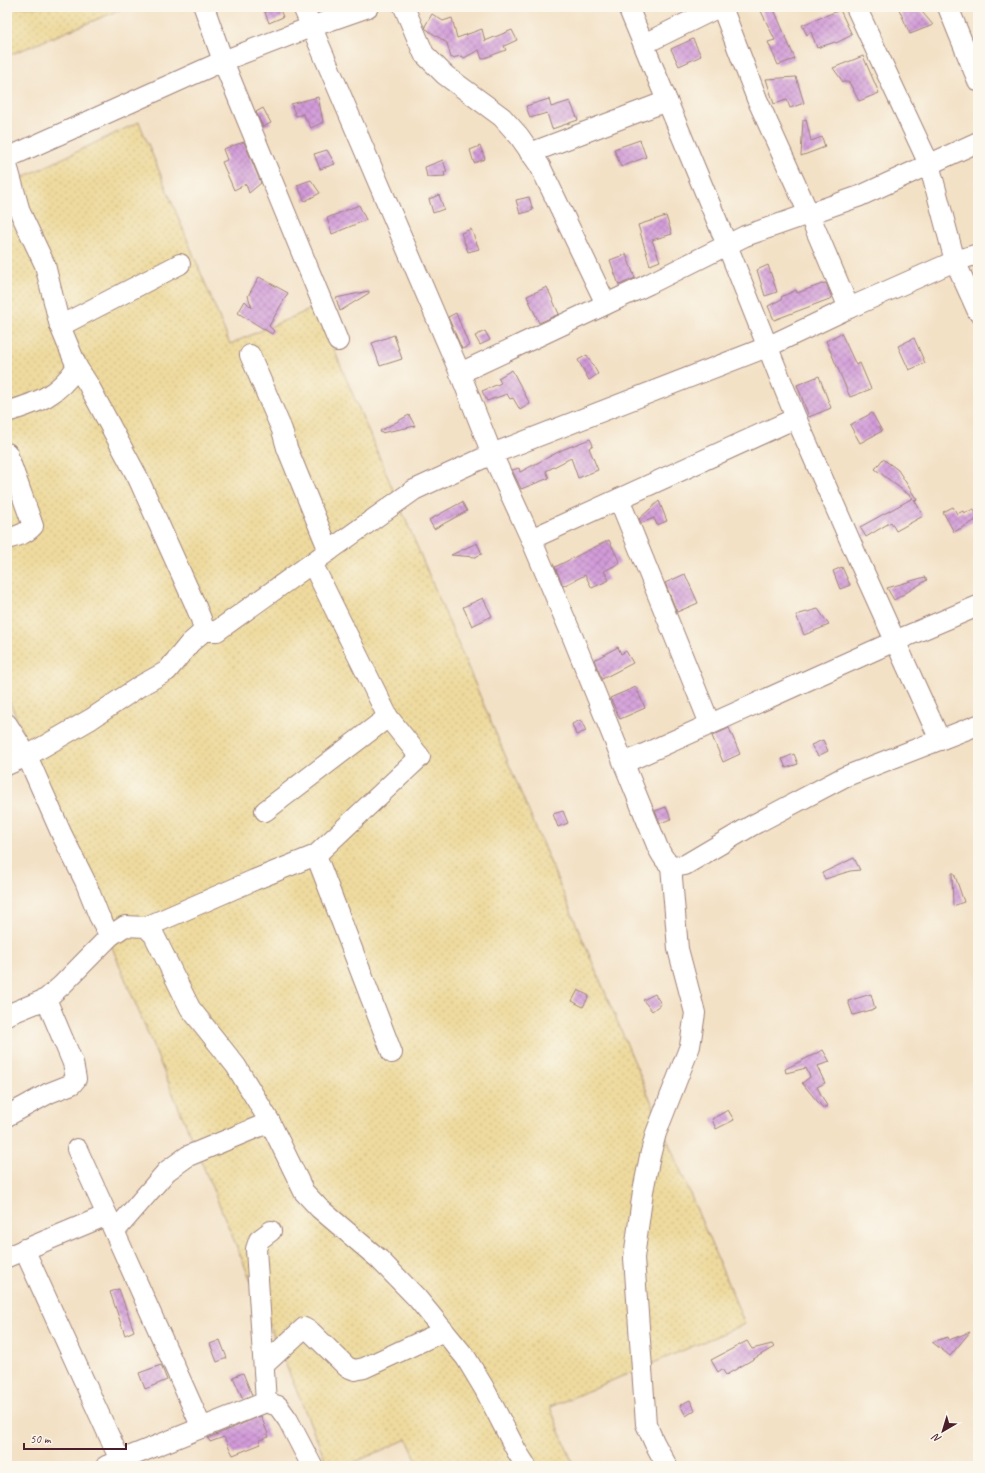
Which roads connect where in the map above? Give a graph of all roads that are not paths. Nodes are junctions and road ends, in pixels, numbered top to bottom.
1 (204, 7) edge
2 (303, 7) edge
3 (368, 7) edge
4 (404, 7) edge
5 (628, 7) edge
6 (719, 7) edge
7 (722, 7) edge
8 (856, 7) edge
9 (948, 7) edge
10 (311, 27) junction
11 (644, 44) junction
12 (223, 61) junction
13 (978, 81) edge
14 (667, 101) junction
15 (978, 142) edge
16 (530, 153) junction
17 (7, 158) edge
18 (929, 164) junction
19 (7, 165) edge
20 (810, 214) junction
21 (727, 245) junction
22 (978, 254) edge
23 (955, 261) junction
24 (180, 264) dead end
25 (606, 304) junction
26 (849, 308) junction
27 (978, 312) edge
28 (60, 326) junction
29 (338, 341) dead end
30 (768, 347) junction
31 (250, 355) dead end
32 (77, 367) junction
33 (460, 373) junction
34 (7, 412) edge
35 (796, 418) junction
36 (7, 453) edge
37 (492, 454) junction
38 (619, 499) junction
39 (7, 539) edge
40 (531, 539) junction
41 (329, 551) junction
42 (312, 563) junction
43 (978, 606) edge
44 (204, 631) junction
45 (895, 641) junction
46 (388, 718) junction
47 (7, 724) edge
48 (710, 724) junction
49 (978, 725) edge
50 (940, 740) junction
51 (26, 756) junction
52 (624, 763) junction
53 (7, 765) edge
54 (265, 812) dead end
55 (316, 855) junction
56 (671, 866) junction
57 (146, 927) junction
58 (110, 936) junction
59 (46, 999) junction
60 (7, 1015) edge
61 (392, 1053) dead end
62 (7, 1116) edge
63 (270, 1122) junction
64 (76, 1149) dead end
65 (111, 1223) junction
66 (271, 1231) dead end
67 (16, 1253) edge
68 (444, 1331) junction
69 (264, 1365) junction
70 (266, 1402) junction
71 (202, 1428) junction
72 (113, 1463) edge
73 (312, 1466) edge
74 (526, 1466) edge
75 (667, 1466) edge

1 - 12 street
2 - 10 street
3 - 10 street
4 - 16 street
5 - 11 street
6 - 11 street
7 - 20 street
8 - 18 street
9 - 13 street
10 - 12 street
10 - 33 street
11 - 14 street
12 - 17 street
12 - 29 street
14 - 16 street
14 - 21 street
15 - 18 street
16 - 25 street
18 - 20 street
18 - 23 street
19 - 28 street
20 - 21 street
20 - 26 street
21 - 25 street
21 - 30 street
22 - 23 street
23 - 26 street
23 - 27 street
24 - 28 street
25 - 33 street
26 - 30 street
28 - 32 street
30 - 35 street
30 - 37 street
31 - 41 street
32 - 34 street
32 - 44 street
33 - 37 street
35 - 38 street
35 - 45 street
36 - 39 street
37 - 40 street
37 - 41 street
38 - 40 street
38 - 48 street
40 - 52 street
41 - 42 street
42 - 44 street
42 - 46 street
43 - 45 street
44 - 51 street
45 - 48 street
45 - 50 street
46 - 54 street
46 - 55 street
47 - 51 street
48 - 52 street
49 - 50 street
50 - 56 street
51 - 53 street
51 - 58 street
52 - 56 street
55 - 57 street
55 - 61 street
56 - 75 street
57 - 58 street
57 - 63 street
58 - 59 street
59 - 60 street
59 - 62 street
63 - 65 street
63 - 68 street
64 - 65 street
65 - 67 street
65 - 71 street
66 - 69 street
67 - 72 street
68 - 69 street
68 - 74 street
69 - 70 street
70 - 71 street
70 - 73 street
71 - 72 street

